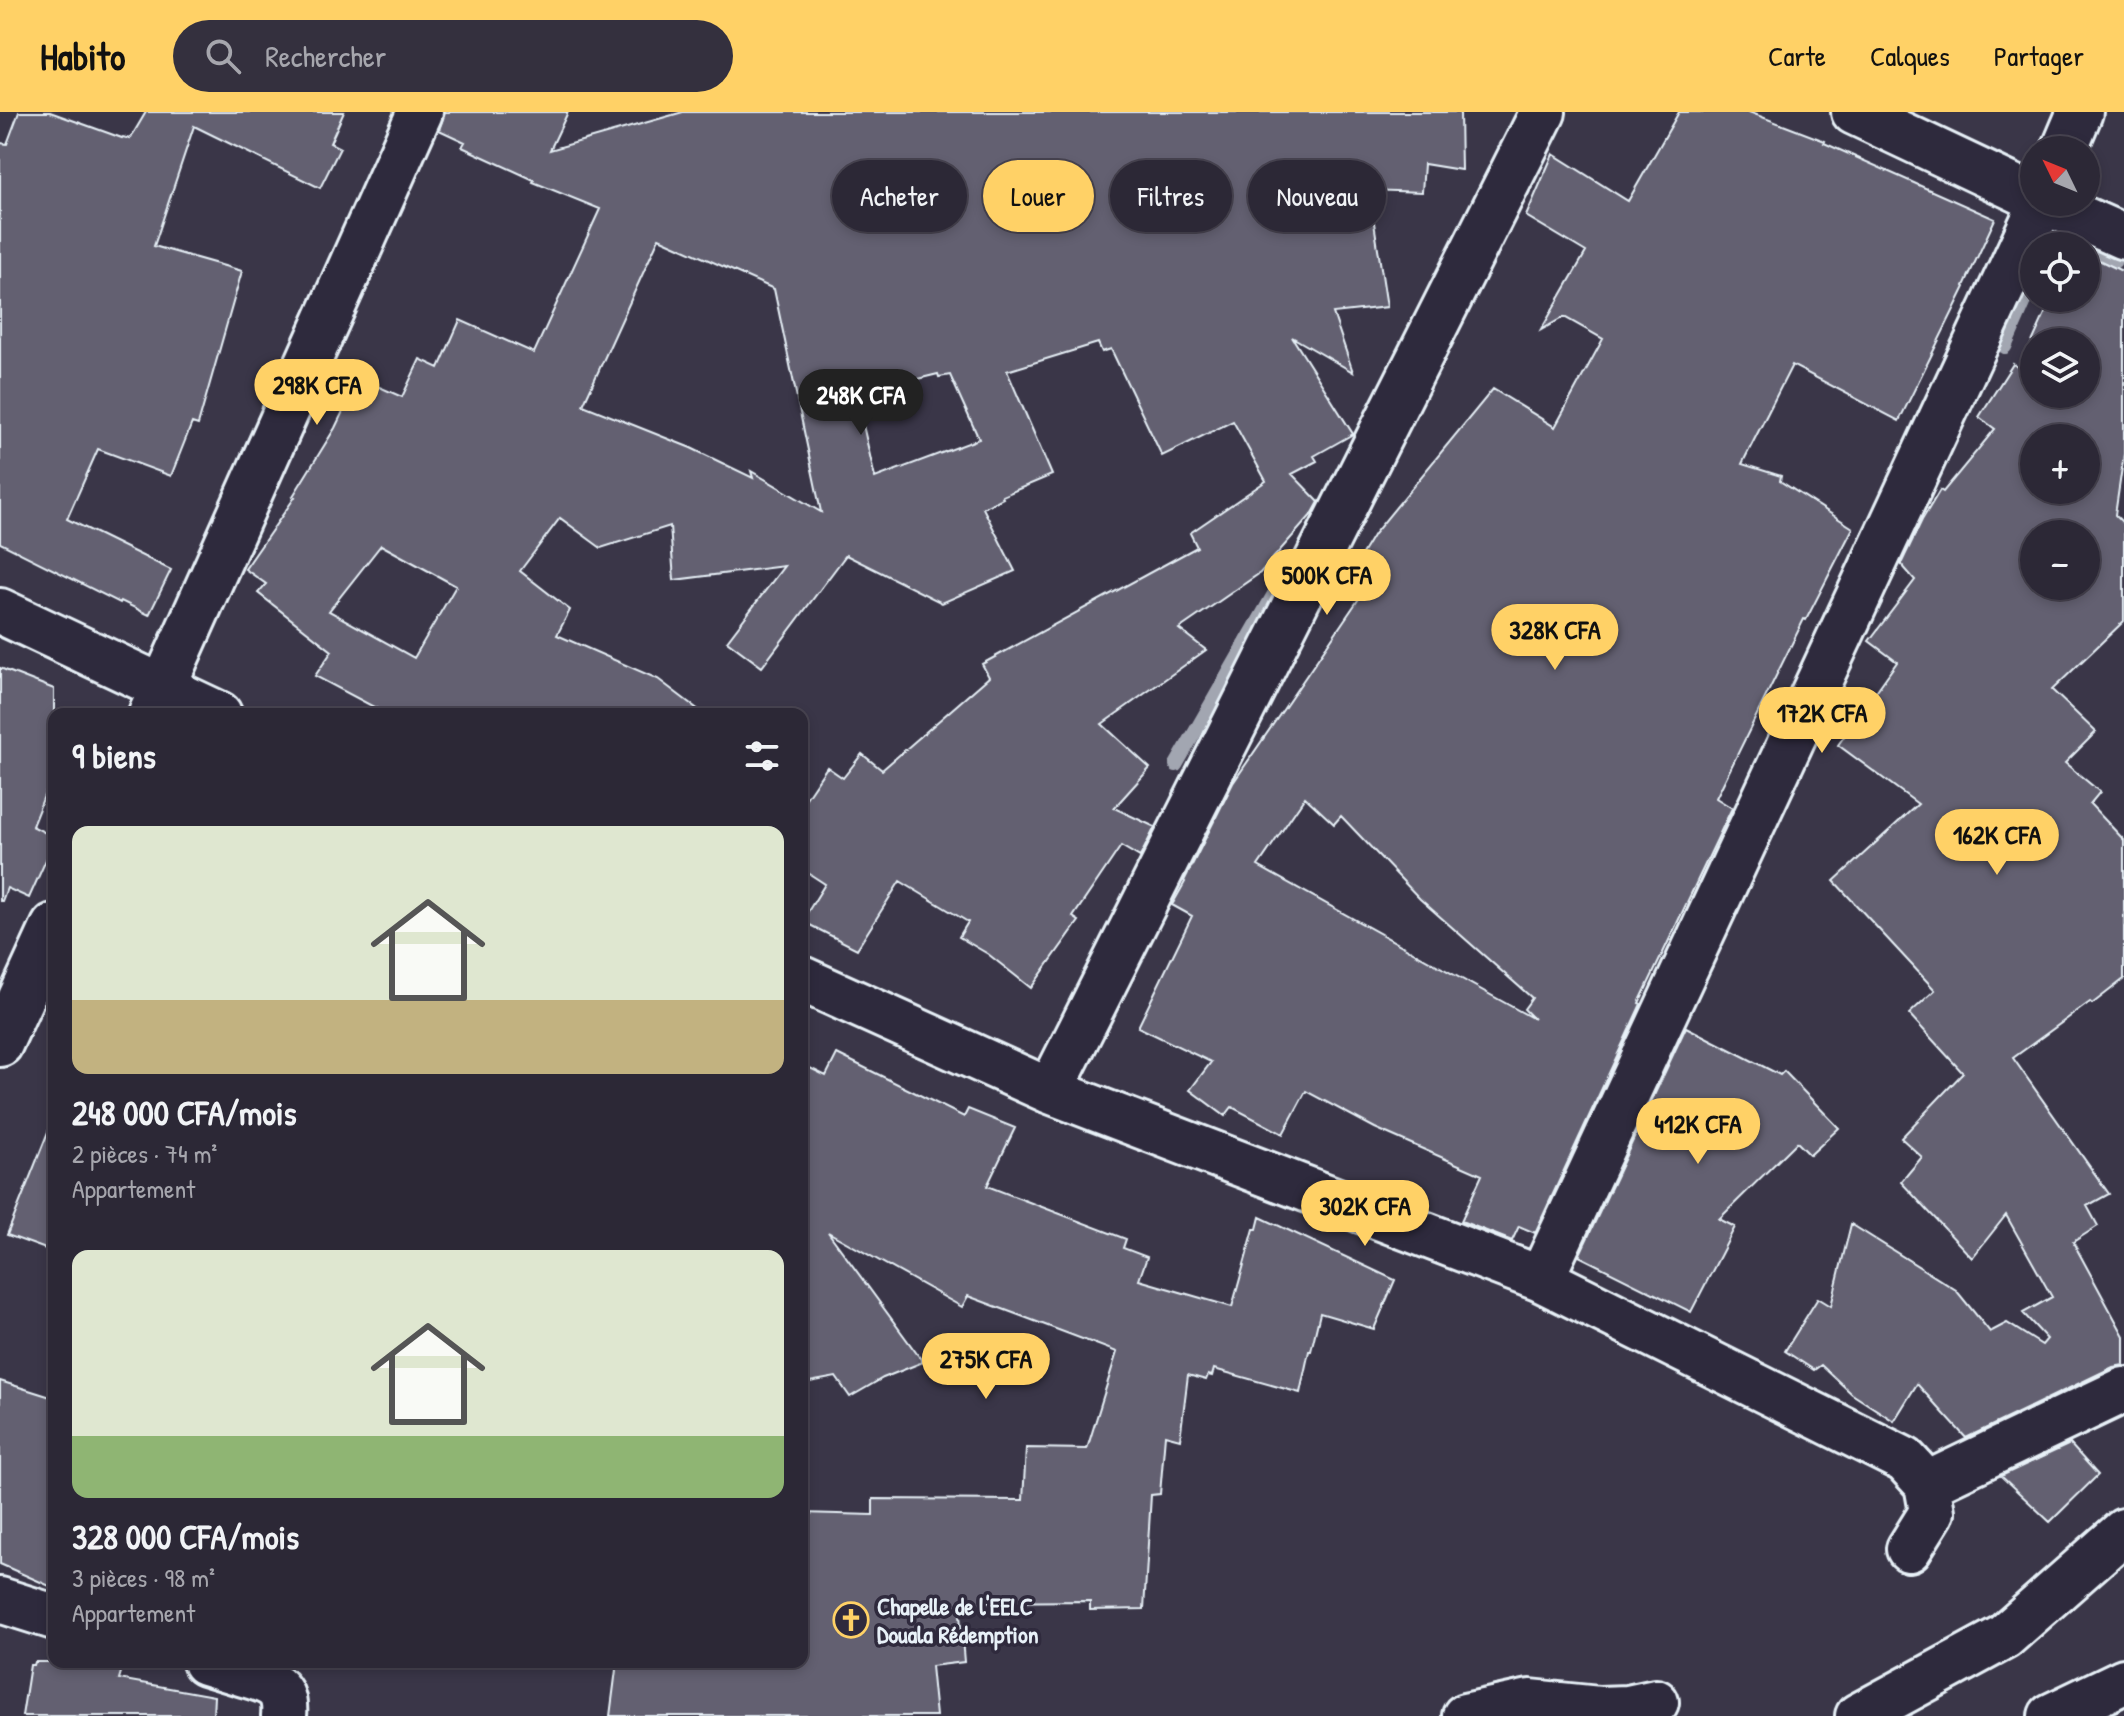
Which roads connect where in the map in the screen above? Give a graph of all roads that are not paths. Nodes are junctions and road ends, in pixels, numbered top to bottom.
1 (420, 112) edge
2 (1543, 112) edge
3 (1854, 112) edge
4 (2080, 112) edge
5 (2070, 136) edge
6 (2020, 190) edge
7 (2036, 216) edge
8 (2075, 216) edge
9 (2124, 237) edge
10 (0, 611) edge
11 (157, 701) edge
12 (190, 708) edge
13 (48, 939) edge
14 (808, 982) edge
15 (0, 1044) edge
16 (1050, 1091) junction
17 (1541, 1279) junction
18 (2124, 1390) edge
19 (1927, 1484) junction
20 (2124, 1531) edge
21 (1909, 1549) dead end
22 (0, 1600) edge
23 (48, 1615) edge
24 (225, 1668) edge
25 (2124, 1681) edge
26 (1656, 1702) dead end
27 (284, 1716) edge
28 (1465, 1716) edge
29 (1858, 1716) edge
30 (2051, 1716) edge

1 - 11 street
2 - 16 street
3 - 6 street
4 - 5 street
7 - 17 street
8 - 9 street
10 - 11 street
11 - 12 street
13 - 15 street
14 - 16 street
16 - 17 street
17 - 19 street
18 - 19 street
19 - 21 street
20 - 29 street
22 - 23 street
24 - 27 street
25 - 30 street
26 - 28 street

